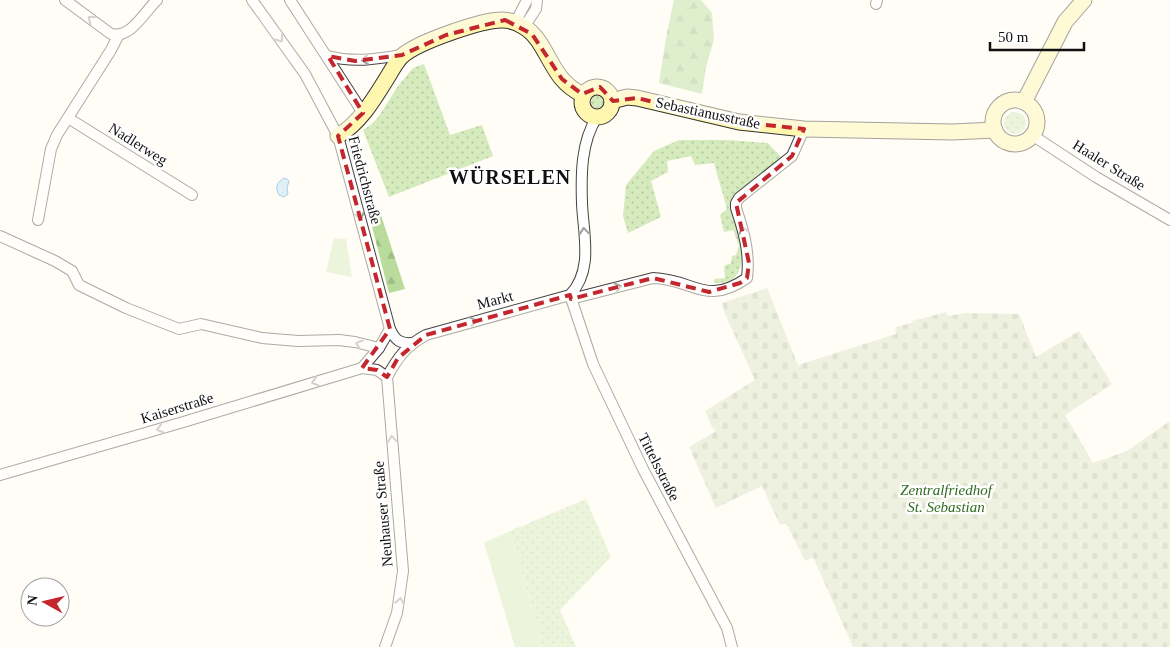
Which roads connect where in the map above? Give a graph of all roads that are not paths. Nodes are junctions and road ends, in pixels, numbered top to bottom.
1 (65, 0) edge
2 (157, 0) edge
3 (252, 0) edge
4 (290, 0) edge
5 (527, 0) edge
6 (537, 0) edge
7 (1084, 0) edge
8 (520, 25) junction
9 (118, 36) junction
10 (328, 56) junction
11 (402, 56) junction
12 (583, 95) junction
13 (612, 101) junction
14 (1024, 102) junction
15 (364, 113) junction
16 (597, 117) junction
17 (68, 118) junction
18 (804, 129) junction
19 (994, 130) junction
20 (1032, 135) junction
21 (338, 136) junction
22 (192, 195) dead end
23 (38, 220) dead end
24 (1170, 220) edge
25 (0, 236) edge
26 (570, 297) junction
27 (390, 329) junction
28 (412, 343) junction
29 (379, 348) junction
30 (362, 368) junction
31 (388, 377) junction
32 (0, 475) edge
33 (385, 647) edge
34 (732, 647) edge

9 -> 1 street
2 - 9 street
3 -> 21 street, Friedrichstraße
4 - 10 street
5 - 8 street
6 - 8 street
7 - 14 street
8 - 11 street
8 - 12 street
9 - 17 street
11 -> 10 street
10 - 15 street
11 - 15 street
12 - 13 street
12 - 16 street
13 - 16 street
13 - 18 street, Sebastianusstraße
14 - 19 street
14 - 20 street
15 - 21 street
26 -> 16 street
17 - 22 street, Nadlerweg
17 - 23 street
18 - 19 street, Sebastianusstraße
26 -> 18 street, Markt
19 - 20 street
20 - 24 street, Haaler Straße
21 -> 27 street, Friedrichstraße
29 -> 25 street
28 -> 26 street, Markt
26 - 34 street, Tittelsstraße
27 - 28 street
27 - 29 street
28 - 31 street, Markt
29 - 30 street
30 - 31 street
30 -> 32 street, Kaiserstraße
33 -> 31 street, Neuhauser Straße

